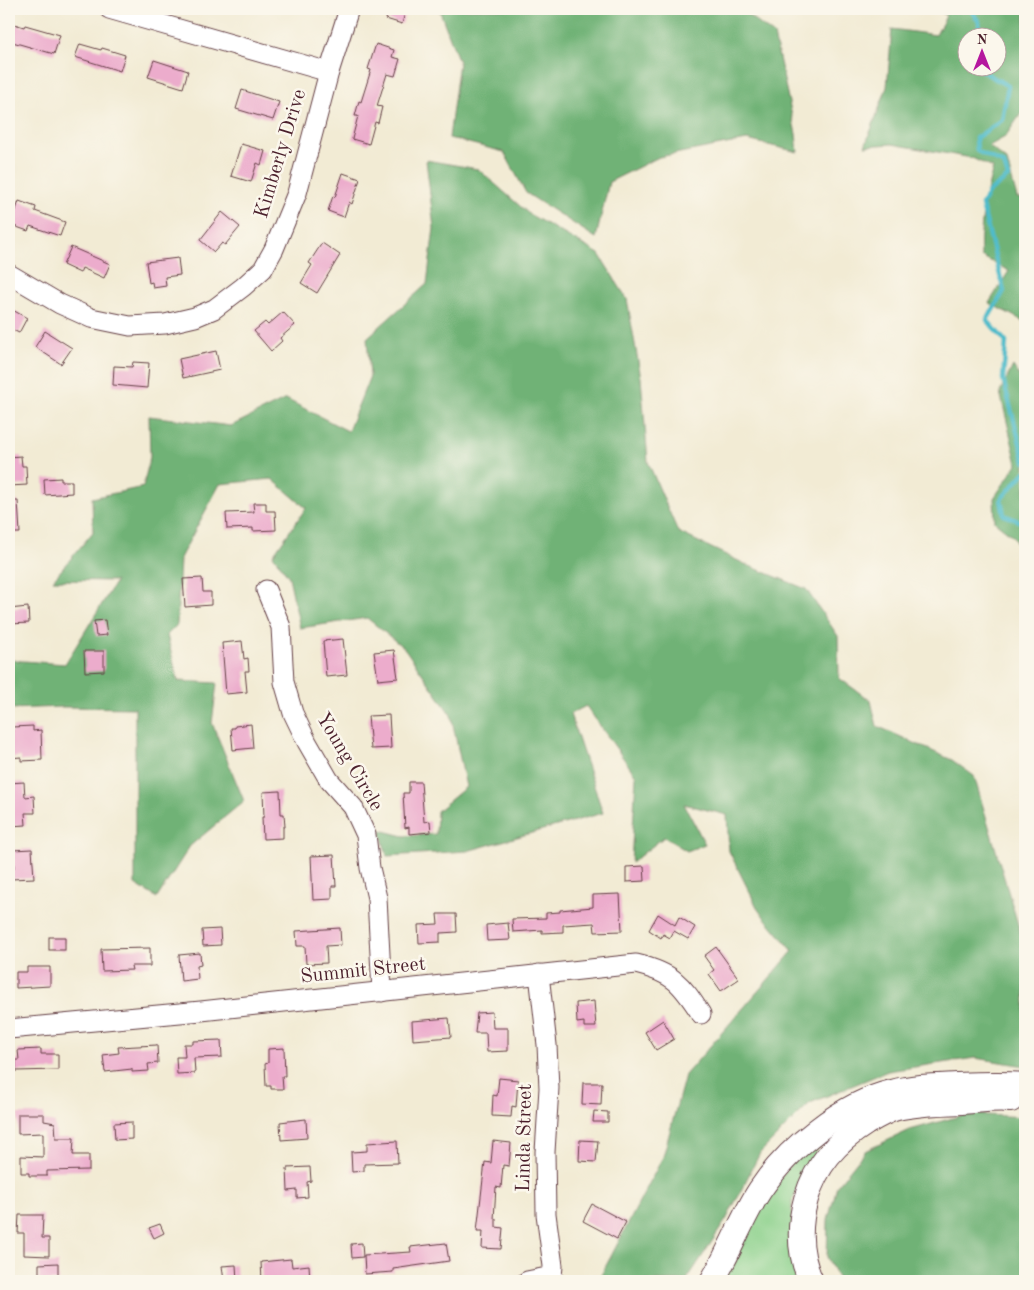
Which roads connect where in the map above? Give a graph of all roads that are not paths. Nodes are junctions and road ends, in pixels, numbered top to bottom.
1 (109, 9) edge
2 (350, 9) edge
3 (329, 72) junction
4 (9, 274) edge
5 (266, 590) dead end
6 (539, 974) junction
7 (382, 992) junction
8 (701, 1014) dead end
9 (9, 1029) edge
10 (1025, 1085) edge
11 (1025, 1101) edge
12 (527, 1281) edge
13 (712, 1281) edge
14 (811, 1281) edge

1 - 3 street
2 - 3 street, Kimberly Drive
3 - 4 street, Kimberly Drive
5 - 7 street, Young Circle
6 - 7 street, Summit Street
6 - 8 street, Summit Street
6 - 12 street, Linda Street
7 - 9 street, Summit Street
10 - 13 main road
11 - 14 main road

